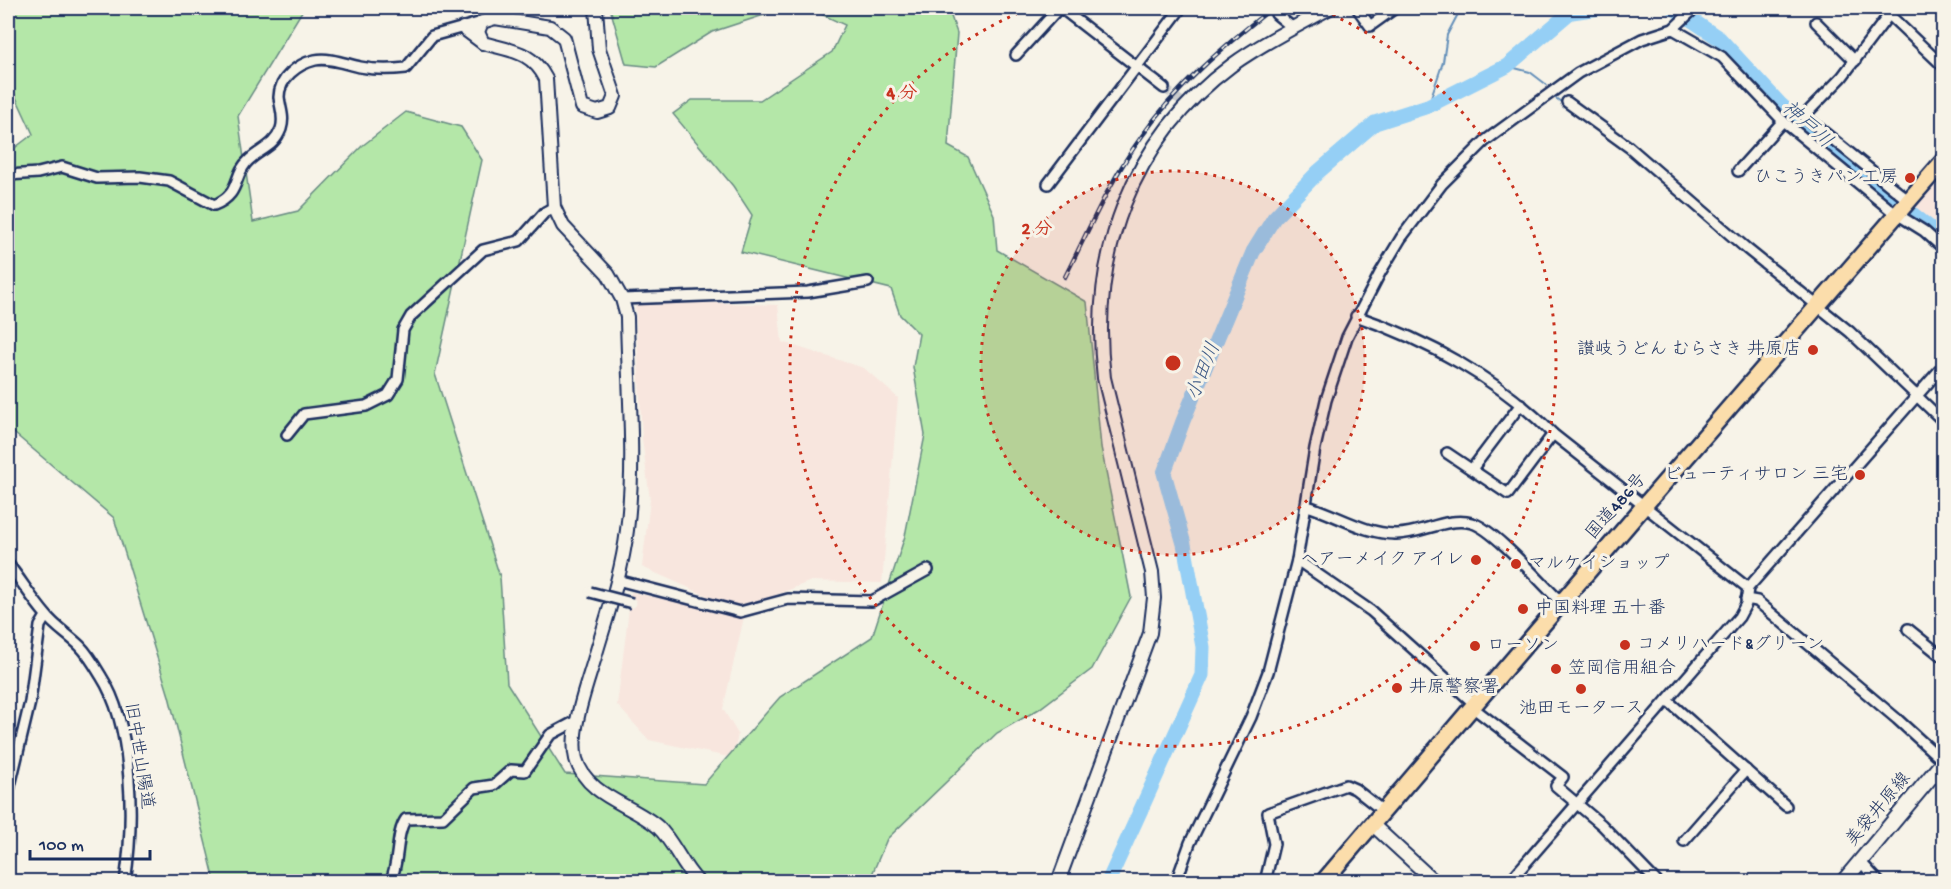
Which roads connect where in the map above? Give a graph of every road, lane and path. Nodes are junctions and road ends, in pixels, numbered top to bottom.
1 (493, 8) edge
2 (596, 8) edge
3 (1060, 8) edge
4 (1181, 8) edge
5 (1330, 8) edge
6 (1357, 8) edge
7 (1395, 8) edge
8 (1694, 9) edge
9 (1888, 10) edge
10 (1276, 14) dead end
11 (484, 21) junction
12 (1816, 22) dead end
13 (1676, 27) junction
14 (463, 28) junction
15 (1293, 28) junction
16 (483, 43) junction
17 (1016, 55) dead end
18 (1856, 61) junction
19 (1135, 67) junction
20 (1944, 67) edge
21 (1164, 88) tunnel mouth
22 (1567, 102) dead end
23 (1783, 121) junction
24 (1944, 160) edge
25 (1737, 171) dead end
26 (8, 175) edge
27 (1048, 184) dead end
28 (554, 207) junction
29 (1903, 208) junction
30 (1944, 249) edge
31 (868, 282) dead end
32 (622, 299) junction
33 (1818, 307) junction
34 (1356, 316) junction
35 (1944, 365) edge
36 (1916, 396) junction
37 (1521, 404) junction
38 (1944, 422) edge
39 (1552, 434) junction
40 (287, 435) dead end
41 (1447, 453) dead end
42 (1472, 469) junction
43 (1307, 506) junction
44 (1644, 506) junction
45 (1297, 560) junction
46 (10, 569) edge
47 (928, 570) dead end
48 (616, 580) junction
49 (1748, 588) junction
50 (590, 592) dead end
51 (1746, 599) junction
52 (1562, 602) junction
53 (632, 603) dead end
54 (46, 616) junction
55 (1908, 629) dead end
56 (1944, 658) edge
57 (1667, 700) junction
58 (1473, 705) junction
59 (578, 720) junction
60 (1943, 761) edge
61 (1746, 770) junction
62 (8, 794) edge
63 (1577, 803) junction
64 (1786, 806) dead end
65 (1383, 811) junction
66 (1373, 825) junction
67 (1684, 841) dead end
68 (1860, 861) junction
69 (1180, 870) junction
70 (125, 882) edge
71 (390, 882) edge
72 (698, 882) edge
73 (1058, 882) edge
74 (1176, 882) edge
75 (1181, 882) edge
76 (1265, 882) edge
77 (1323, 882) edge
78 (1435, 882) edge
79 (1509, 882) edge
80 (1657, 882) edge
81 (1842, 882) edge
82 (1879, 882) edge

1 - 11 street
2 - 11 street
3 - 17 street
3 - 19 street
4 - 19 street
5 - 15 street
6 - 7 street
8 - 13 street
9 - 18 street
9 - 20 street
10 - 15 street
11 - 14 street
11 - 16 street
12 - 18 street
13 - 23 street
13 - 34 street
14 - 16 street
14 - 26 street
15 - 73 street
16 - 28 street
18 - 29 street
19 - 21 street
19 - 27 street
22 - 33 street
23 - 25 street
23 - 29 street
24 - 29 highway, 国道486号
28 - 32 street
28 - 40 street
29 - 30 street
29 - 33 highway, 国道486号
31 - 32 street
32 - 48 street
33 - 36 street
33 - 44 highway, 国道486号
34 - 37 street
34 - 43 street
35 - 36 street
36 - 38 street
36 - 49 street
37 - 39 street
37 - 42 street
39 - 42 street
39 - 44 street
41 - 42 street
43 - 45 street
43 - 52 street
44 - 49 street
44 - 52 highway, 国道486号
45 - 58 street
45 - 69 street
46 - 54 street, 旧中世山陽道
47 - 48 street
48 - 59 street
49 - 51 street
50 - 53 street, bridge
51 - 57 street
51 - 60 street
52 - 58 highway, 国道486号
54 - 62 street
54 - 70 street, 旧中世山陽道
55 - 56 street
57 - 61 street
57 - 63 street
58 - 63 street
58 - 65 highway, 国道486号
59 - 71 street
59 - 72 street
60 - 68 main road, 美袋井原線
61 - 64 street
61 - 67 street
63 - 79 street
63 - 80 street
65 - 66 highway, 国道486号
65 - 76 street
66 - 77 highway, 国道486号
66 - 78 street
68 - 81 main road, 美袋井原線
68 - 82 street
69 - 74 street
69 - 75 street

